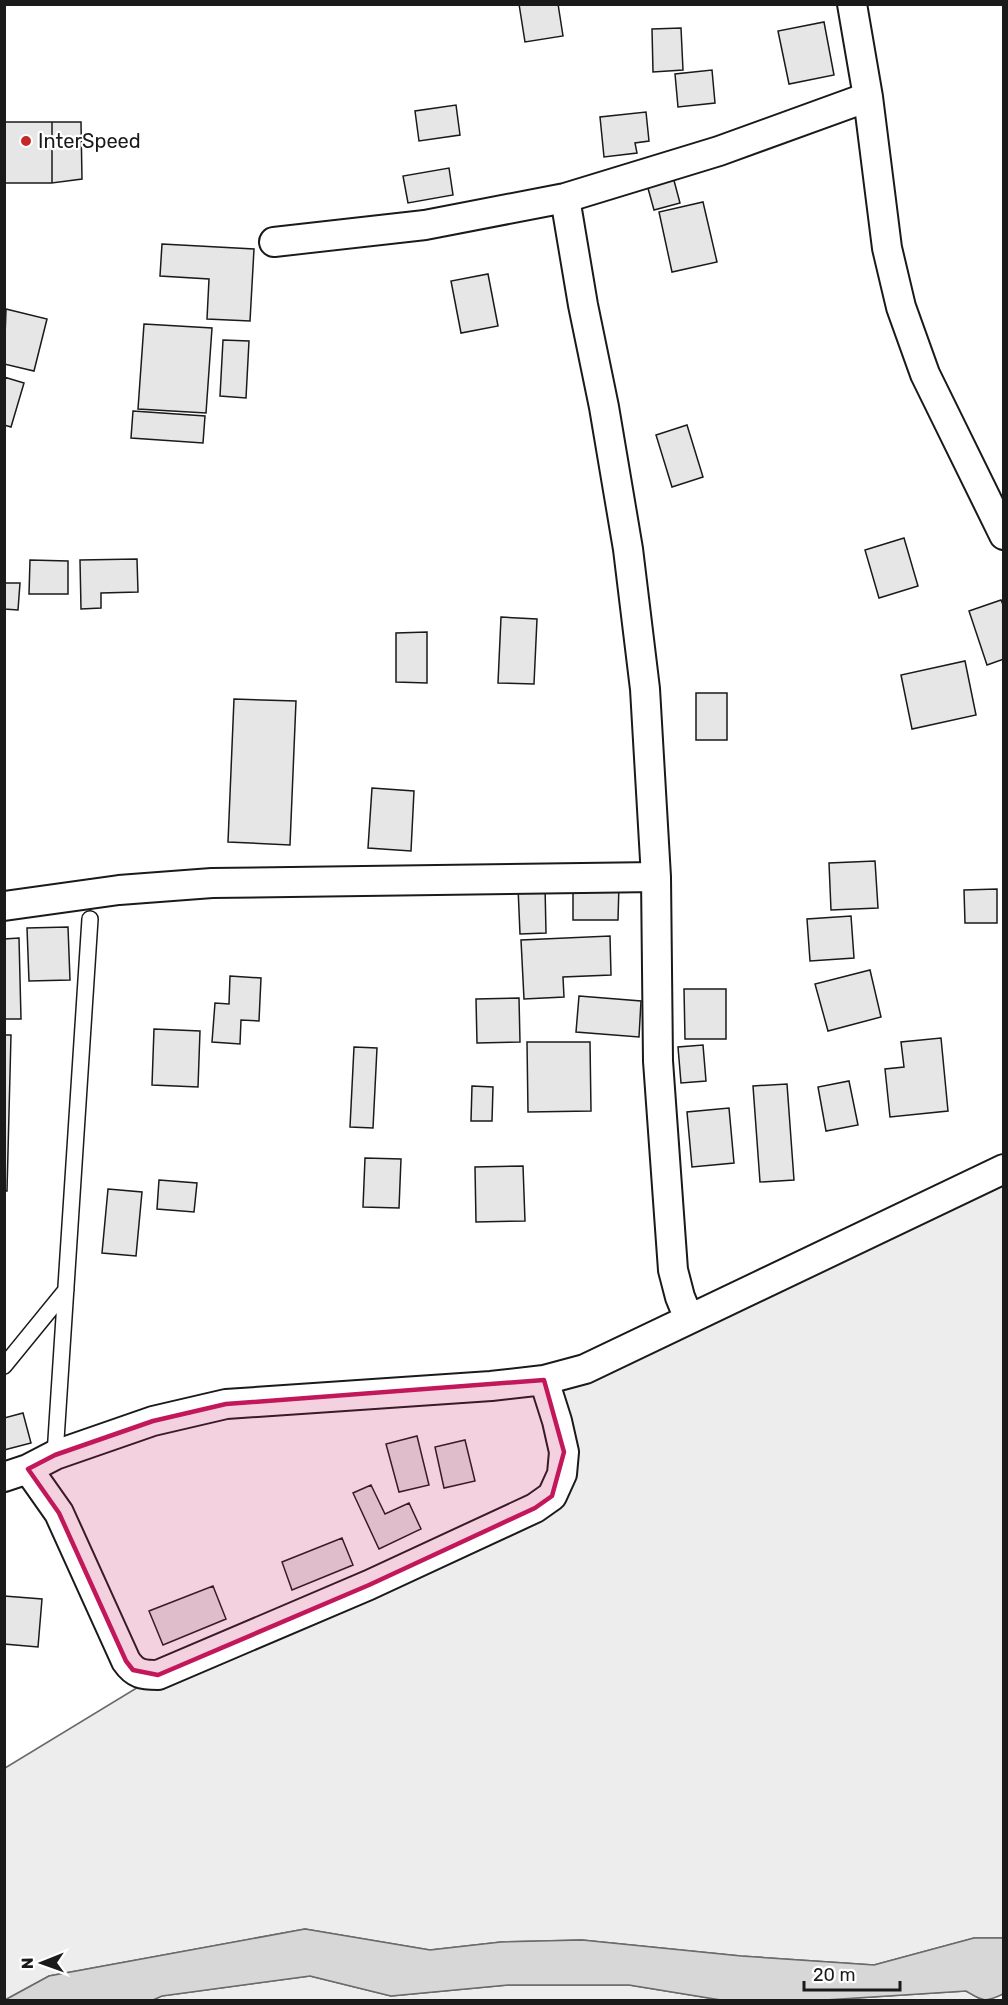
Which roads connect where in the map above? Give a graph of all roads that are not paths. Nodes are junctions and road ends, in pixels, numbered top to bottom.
1 (852, 4) edge
2 (868, 97) junction
3 (565, 198) junction
4 (274, 242) dead end
5 (1004, 535) edge
6 (656, 878) junction
7 (4, 906) edge
8 (90, 918) dead end
9 (1004, 1168) edge
10 (66, 1290) junction
11 (689, 1319) junction
12 (4, 1366) edge
13 (544, 1380) junction
14 (55, 1455) junction
15 (16, 1473) edge

1 - 2 street
2 - 3 street
2 - 5 street
3 - 4 street
3 - 6 street
6 - 7 street
6 - 11 street
8 - 10 lane
9 - 11 street
10 - 12 lane
10 - 14 lane
11 - 13 street
13 - 14 street
13 - 15 street
14 - 15 street

